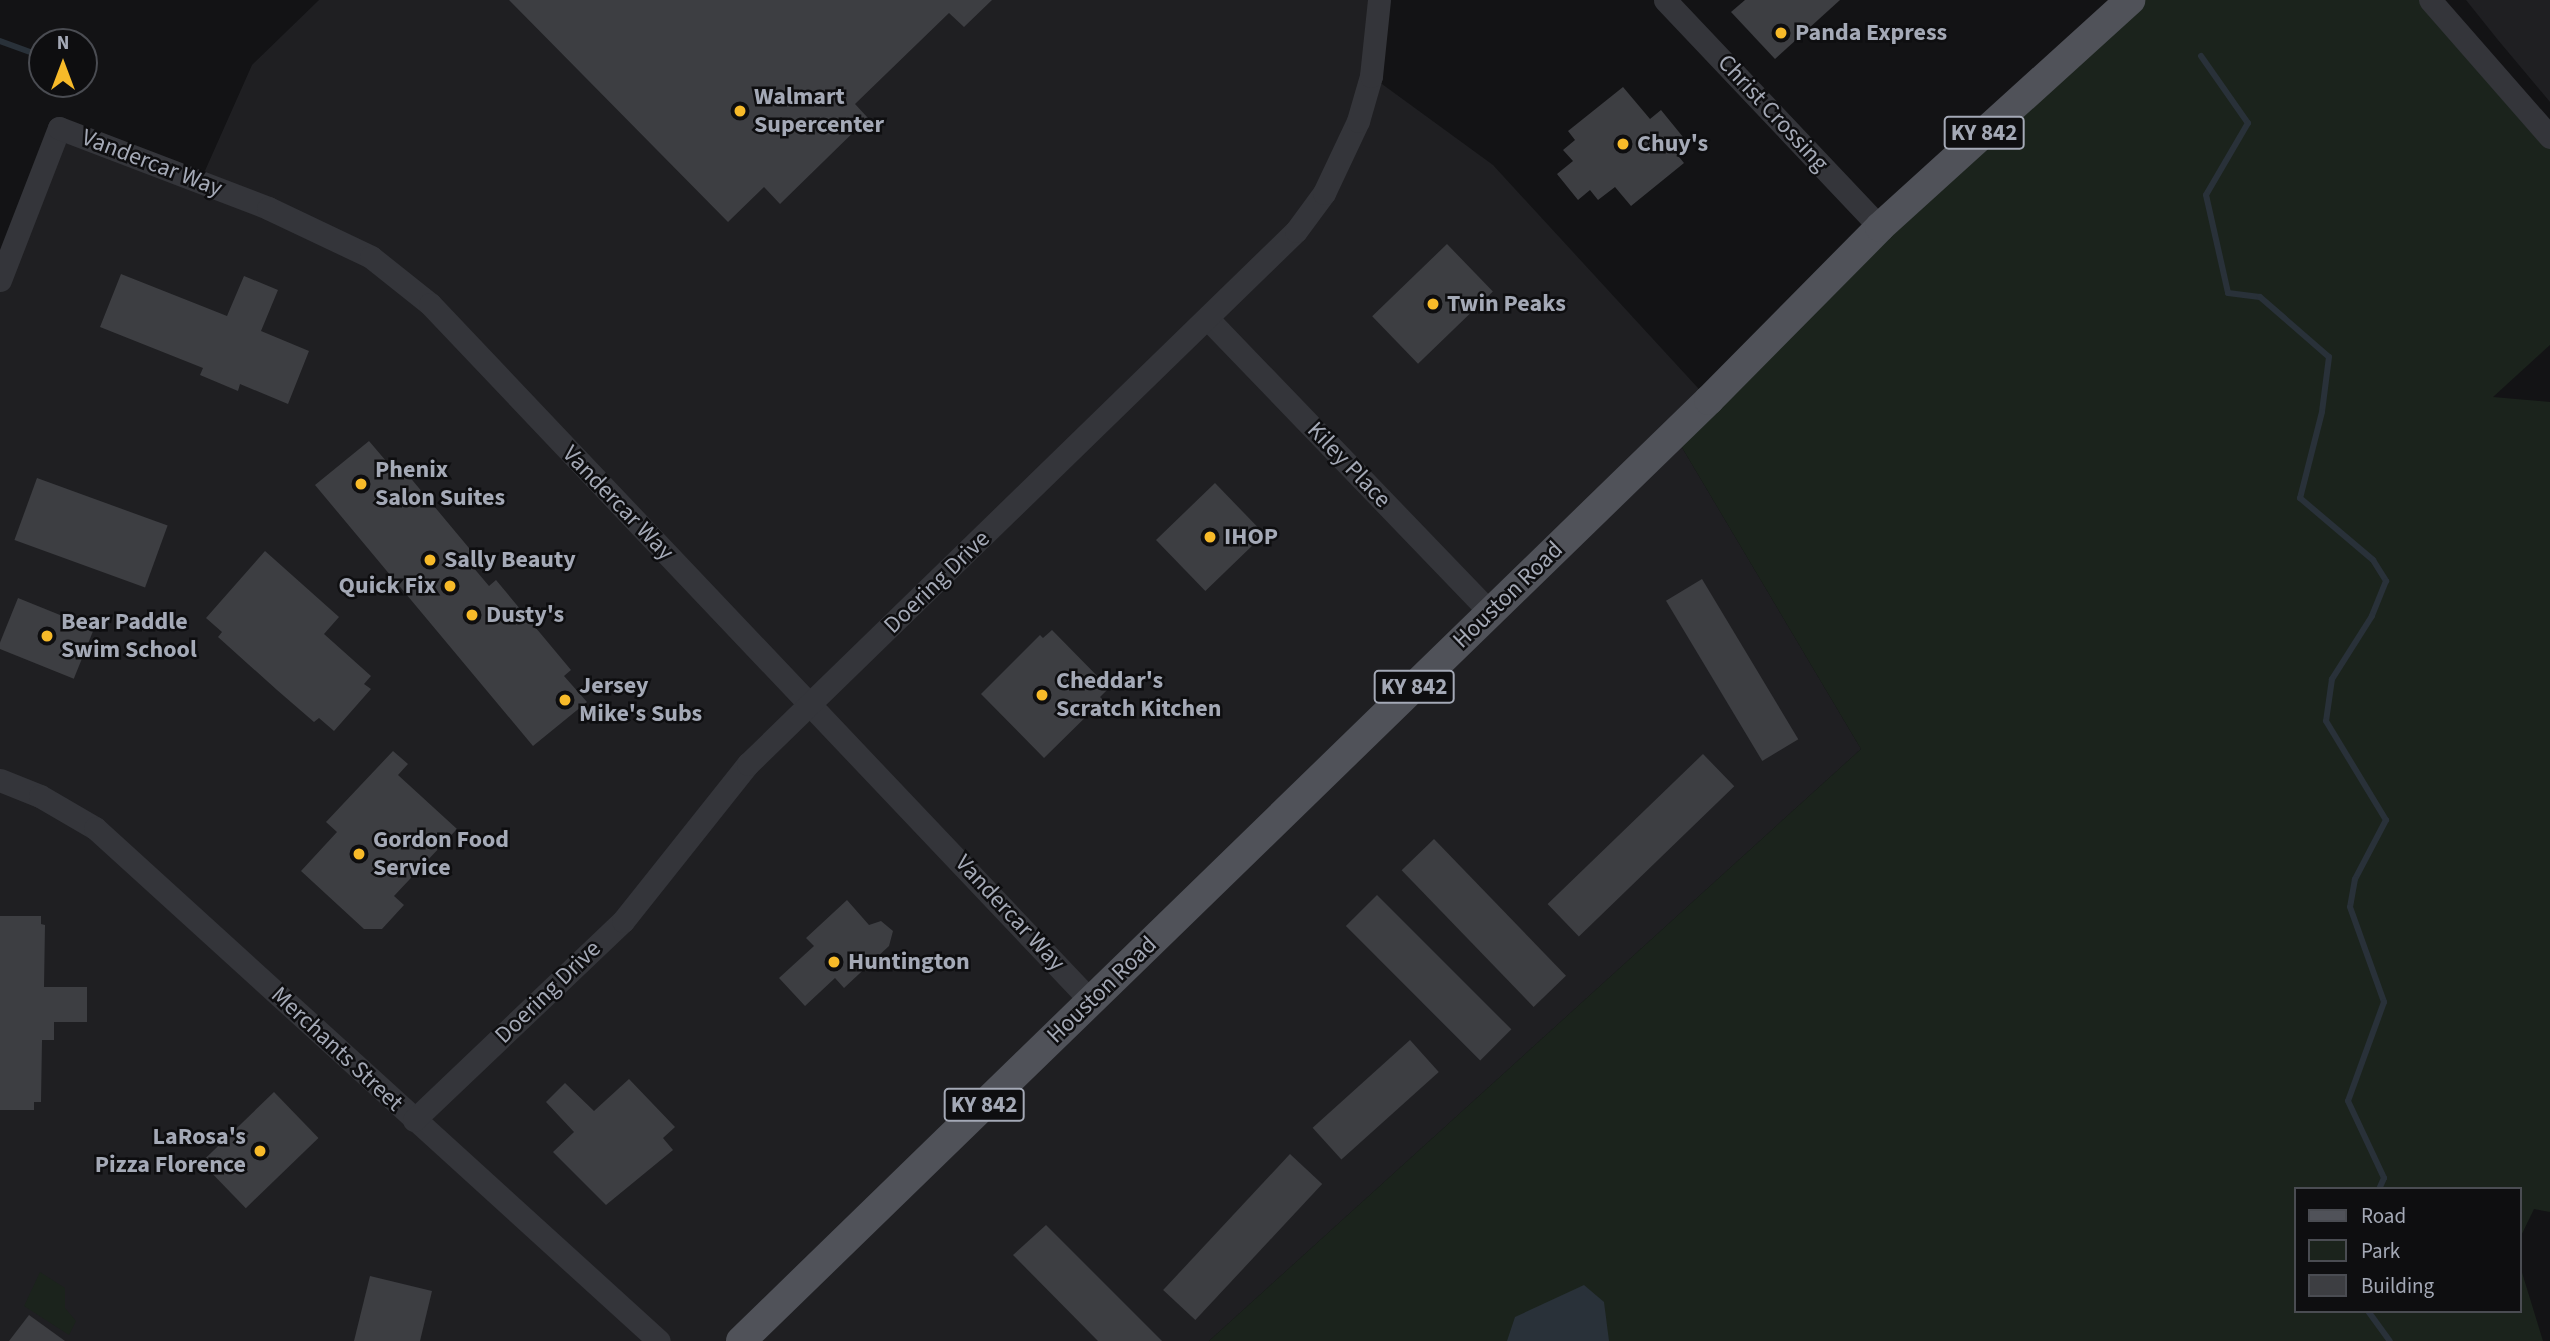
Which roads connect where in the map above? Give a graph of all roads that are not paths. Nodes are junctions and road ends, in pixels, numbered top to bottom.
1 (1379, 0) edge
2 (1665, 0) edge
3 (2130, 0) edge
4 (2430, 0) edge
5 (2550, 137) edge
6 (1880, 227) junction
7 (0, 280) edge
8 (1207, 318) junction
9 (1490, 612) junction
10 (811, 705) junction
11 (0, 780) edge
12 (1091, 1001) junction
13 (414, 1120) junction
14 (659, 1341) edge
15 (741, 1341) edge

1 - 8 street, Doering Drive
2 - 6 street, Christ Crossing
3 - 6 main road, Houston Road / KY 842
4 - 5 street
6 - 9 main road, Houston Road / KY 842
7 - 10 street, Vandercar Way
8 - 9 street, Kiley Place
8 - 10 street, Doering Drive
9 - 12 main road, Houston Road / KY 842
10 - 12 street, Vandercar Way
10 - 13 street, Doering Drive
11 - 13 street, Merchants Street
12 - 15 main road, Houston Road / KY 842
13 - 14 street, Merchants Street

